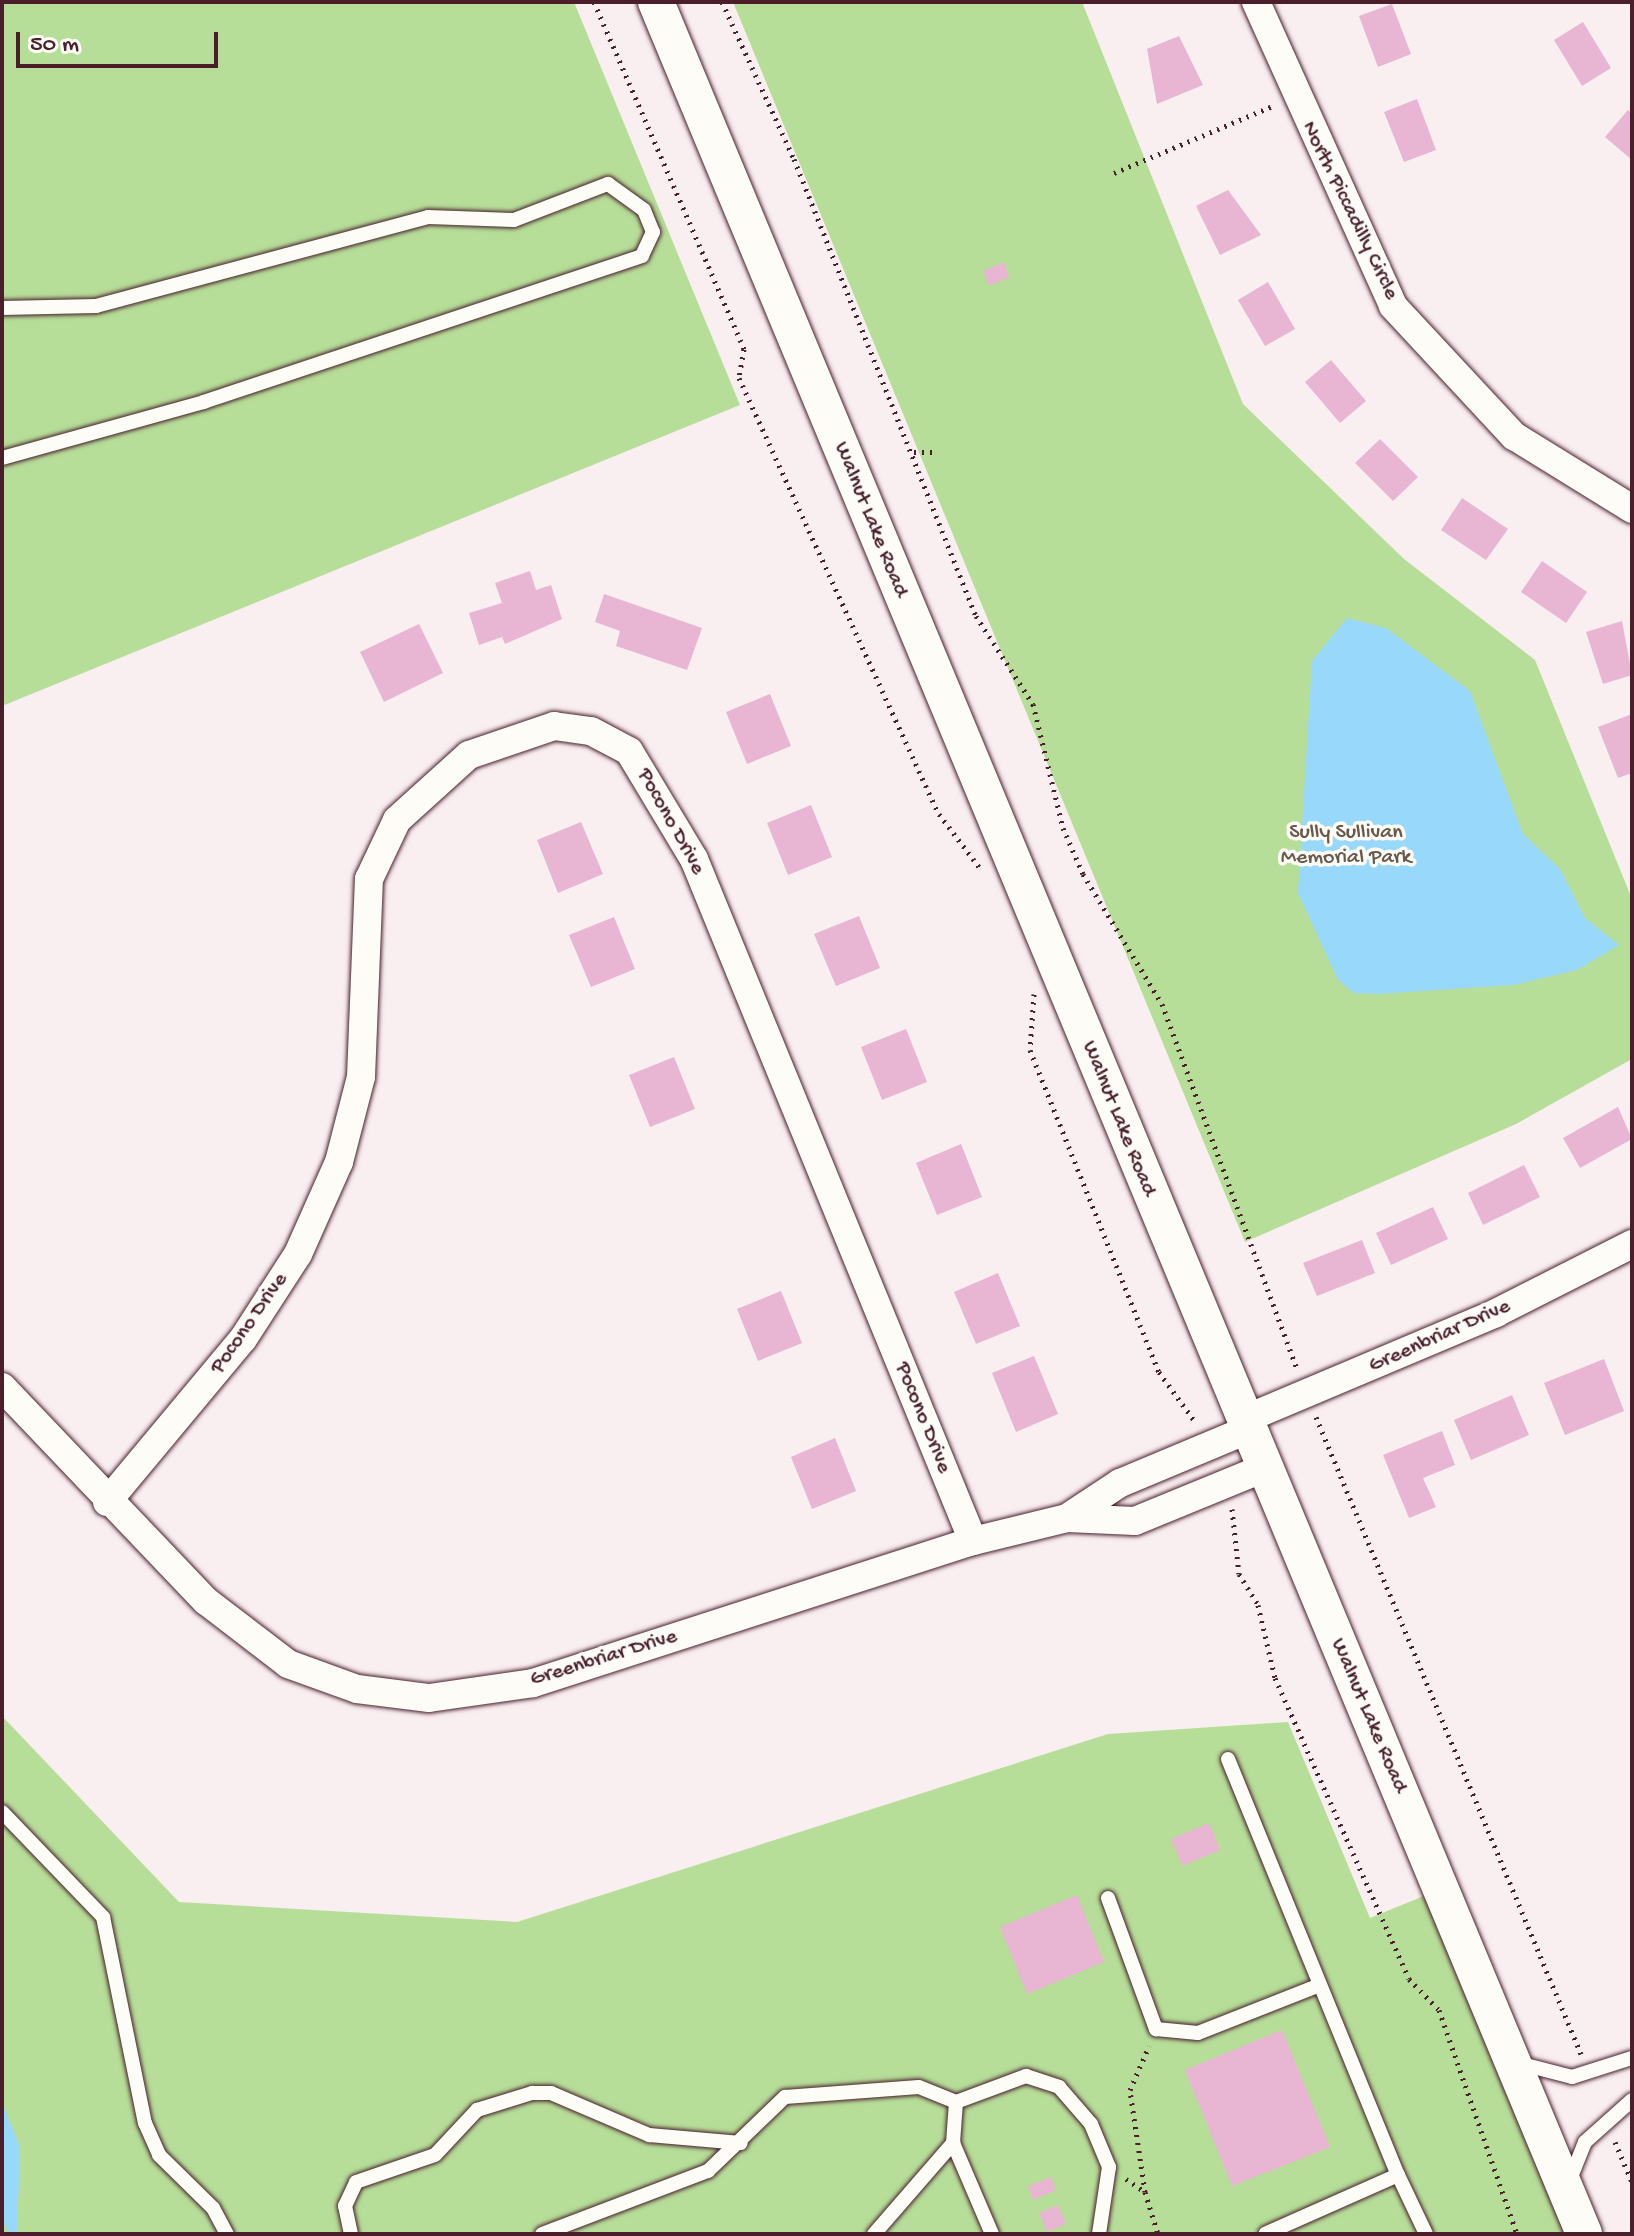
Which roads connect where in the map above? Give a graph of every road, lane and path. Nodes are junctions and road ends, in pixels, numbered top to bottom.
1 (594, 2) edge
2 (656, 2) edge
3 (722, 2) edge
4 (1256, 2) edge
5 (1295, 97) junction
6 (1114, 173) dead end
7 (2, 308) edge
8 (938, 452) dead end
9 (913, 453) junction
10 (2, 458) edge
11 (1632, 509) edge
12 (988, 884) dead end
13 (1028, 979) dead end
14 (1632, 1244) edge
15 (2, 1387) edge
16 (1308, 1395) junction
17 (1245, 1425) junction
18 (1208, 1446) junction
19 (1264, 1468) junction
20 (1223, 1485) junction
21 (107, 1502) junction
22 (1067, 1518) junction
23 (973, 1541) junction
24 (1228, 1759) dead end
25 (2, 1812) edge
26 (1108, 1898) dead end
27 (1320, 1985) junction
28 (1156, 2029) junction
29 (1632, 2058) edge
30 (1514, 2062) junction
31 (1590, 2073) junction
32 (1632, 2100) edge
33 (956, 2102) junction
34 (1606, 2119) junction
35 (741, 2143) junction
36 (953, 2143) junction
37 (1109, 2167) junction
38 (1398, 2175) junction
39 (1632, 2182) edge
40 (1566, 2190) junction
41 (1145, 2192) junction
42 (227, 2234) edge
43 (351, 2234) edge
44 (542, 2234) edge
45 (874, 2234) edge
46 (992, 2234) edge
47 (1099, 2234) edge
48 (1158, 2234) edge
49 (1265, 2234) edge
50 (1426, 2234) edge
51 (1517, 2234) edge
52 (1584, 2234) edge

1 - 12 path
2 - 17 street, Walnut Lake Road
3 - 9 path
4 - 5 street, North Piccadilly Circle
5 - 6 path
5 - 11 street, North Piccadilly Circle
7 - 10 lane
8 - 9 path
9 - 16 path
13 - 18 path
14 - 16 street, Greenbriar Drive
15 - 21 street, Greenbriar Drive
16 - 17 street, Greenbriar Drive
16 - 31 path
17 - 18 street, Greenbriar Drive
17 - 19 street, Walnut Lake Road
18 - 22 street, Greenbriar Drive
19 - 20 street, Greenbriar Drive
19 - 30 street, Walnut Lake Road
20 - 22 street, Greenbriar Drive
20 - 51 path
21 - 23 street, Greenbriar Drive
21 - 23 street, Pocono Drive
22 - 23 street, Greenbriar Drive
24 - 27 lane
25 - 42 lane
26 - 28 lane
27 - 28 lane
27 - 38 lane
28 - 41 path
29 - 31 lane
30 - 31 lane
30 - 40 street, Walnut Lake Road
32 - 34 lane
33 - 35 lane
33 - 36 lane
33 - 37 lane
34 - 39 path
34 - 40 lane
35 - 43 lane
35 - 44 lane
36 - 45 lane
36 - 46 lane
37 - 41 path
37 - 47 lane
38 - 49 lane
38 - 50 lane
40 - 52 street, Walnut Lake Road
41 - 48 path

